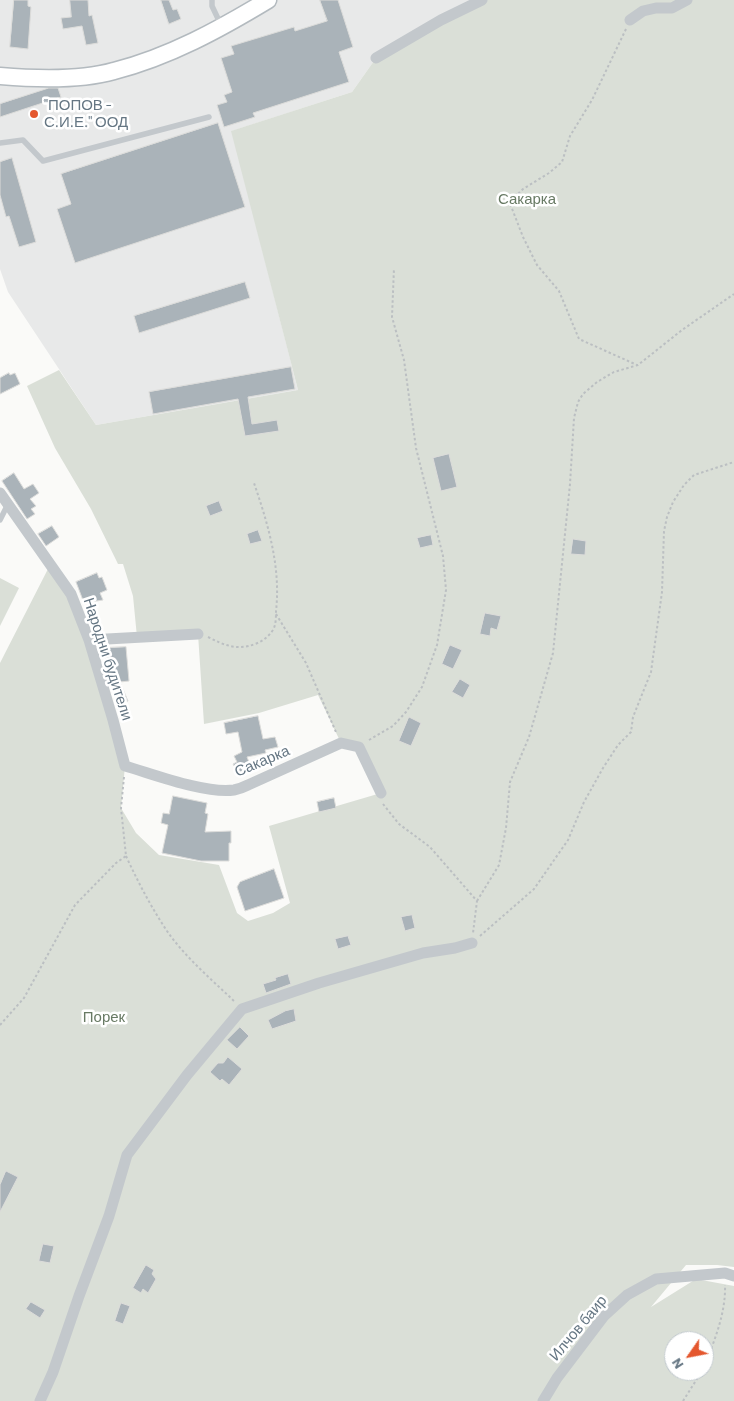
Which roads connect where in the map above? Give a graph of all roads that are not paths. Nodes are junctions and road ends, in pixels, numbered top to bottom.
1 (212, 0) edge
2 (268, 0) edge
3 (482, 0) edge
4 (687, 0) edge
5 (630, 20) road end
6 (222, 27) junction
7 (376, 58) dead end
8 (0, 76) edge
9 (209, 117) dead end
10 (0, 143) edge
11 (0, 493) edge
12 (8, 504) junction
13 (0, 520) edge
14 (198, 634) road end
15 (89, 640) junction
16 (125, 766) joint
17 (381, 794) road end
18 (472, 942) road end
19 (729, 1274) edge
20 (40, 1401) edge
21 (543, 1401) edge

1 - 6 lane
2 - 6 main road
3 - 7 street
4 - 5 street
6 - 8 main road
9 - 10 lane
11 - 12 street, Народни будители
12 - 13 lane
12 - 15 street, Народни будители
14 - 15 street
15 - 16 street, Народни будители
16 - 17 street, Сакарка
18 - 20 street
19 - 21 street, Илчов баир

